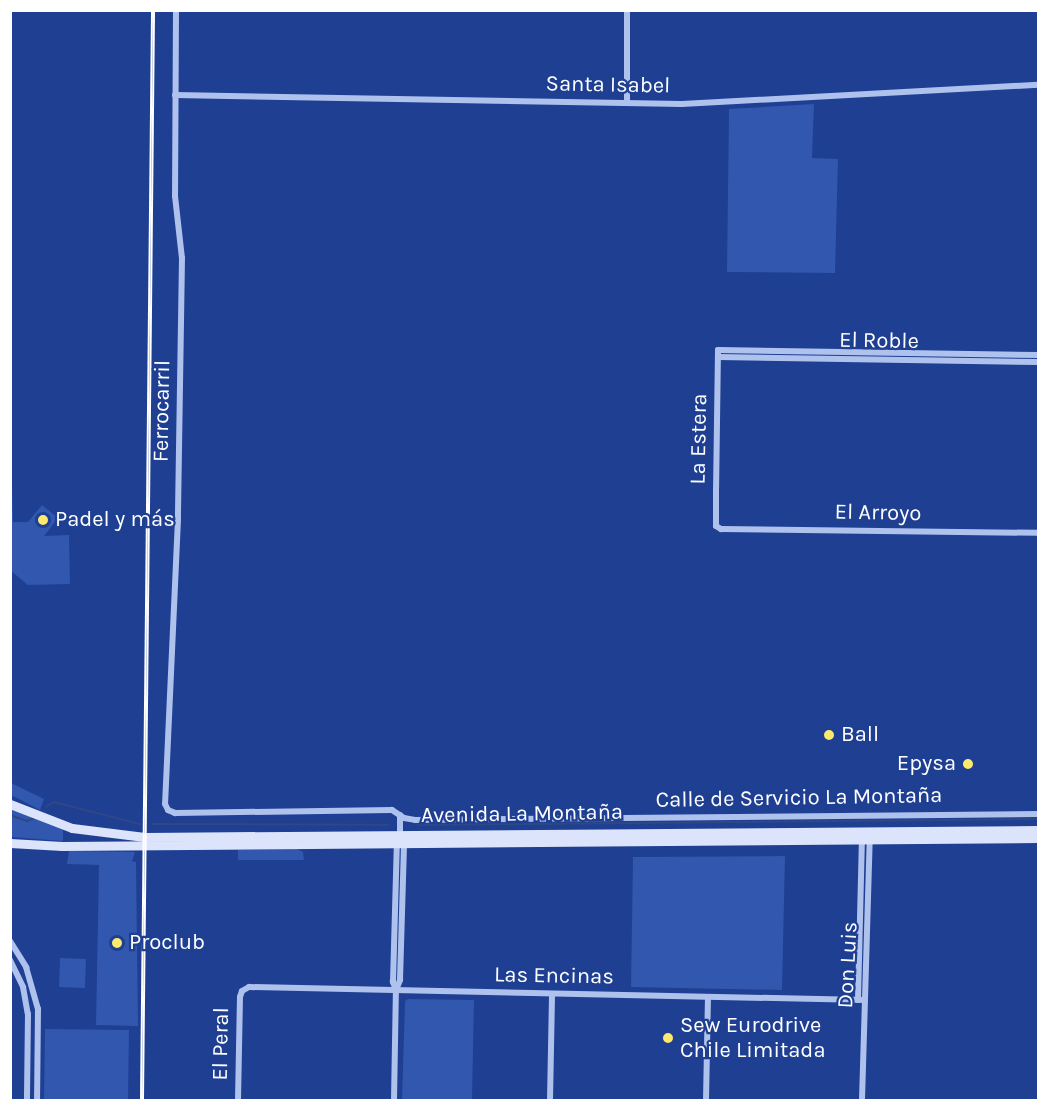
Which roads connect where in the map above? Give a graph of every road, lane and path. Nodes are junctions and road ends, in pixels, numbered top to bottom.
1 (176, 10) edge
2 (627, 10) edge
3 (1038, 85) edge
4 (175, 95) junction
5 (627, 103) junction
6 (718, 353) joint
7 (1038, 355) edge
8 (1017, 358) junction
9 (1038, 362) edge
10 (717, 528) joint
11 (1038, 533) edge
12 (10, 804) edge
13 (168, 810) joint
14 (1038, 814) edge
15 (400, 815) junction
16 (72, 828) junction
17 (1038, 830) edge
18 (866, 835) junction
19 (915, 835) junction
20 (1038, 838) edge
21 (400, 840) junction
22 (10, 843) edge
23 (70, 846) junction
24 (10, 942) edge
25 (10, 960) edge
26 (244, 989) joint
27 (396, 990) junction
28 (552, 994) junction
29 (708, 997) junction
30 (861, 1000) junction
31 (27, 1101) edge
32 (37, 1101) edge
33 (238, 1101) edge
34 (394, 1101) edge
35 (550, 1101) edge
36 (706, 1101) edge
37 (862, 1101) edge

1 - 4 street, Ferrocarril
2 - 5 street
3 - 5 street, Santa Isabel
4 - 5 street, Santa Isabel
4 - 13 street, Ferrocarril
6 - 8 street, El Roble
6 - 10 street, La Estera
7 - 8 street, El Roble
8 - 9 street, El Roble
10 - 11 street, El Arroyo
12 - 16 main road, Avenida La Montaña
13 - 15 street, Calle de Servicio La Montaña
14 - 15 street, Calle de Servicio La Montaña
15 - 21 street
16 - 21 main road, Avenida La Montaña
16 - 23 main road
17 - 19 main road, Avenida La Montaña
18 - 19 main road, Avenida La Montaña
18 - 21 main road, Avenida La Montaña
18 - 30 street, Don Luis
19 - 20 main road, Avenida La Montaña
21 - 23 main road, Avenida La Montaña
21 - 27 street
22 - 23 main road, Avenida La Montaña
24 - 32 street
25 - 31 street
26 - 27 street, Las Encinas
26 - 33 street, El Peral
27 - 28 street, Las Encinas
27 - 34 street
28 - 29 street, Las Encinas
28 - 35 street
29 - 30 street, Las Encinas
29 - 36 street
30 - 37 street, Don Luis

